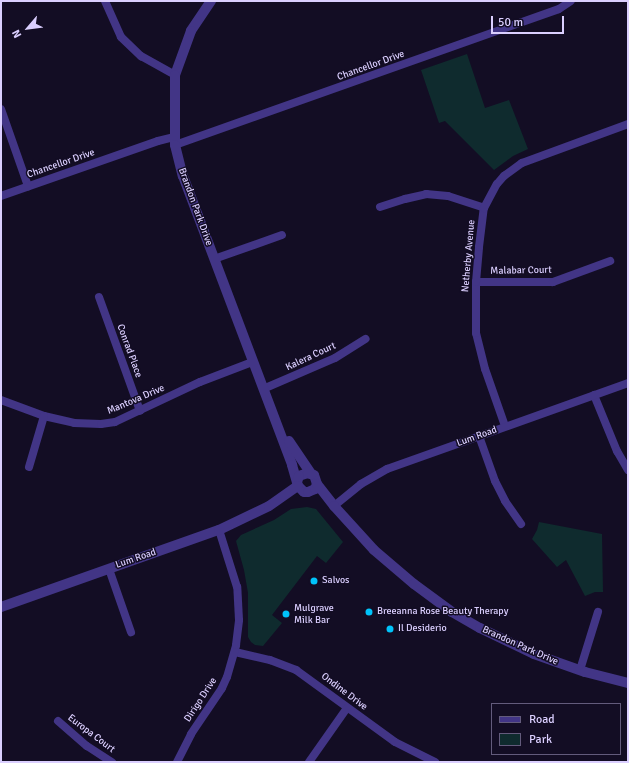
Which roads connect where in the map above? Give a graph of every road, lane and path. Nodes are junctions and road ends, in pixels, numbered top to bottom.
1 (105, 1) edge
2 (211, 1) edge
3 (571, 1) edge
4 (176, 75) junction
5 (1, 109) edge
6 (628, 124) edge
7 (175, 141) junction
8 (28, 186) junction
9 (1, 196) edge
10 (380, 208) dead end
11 (484, 208) junction
12 (282, 235) dead end
13 (214, 259) junction
14 (610, 261) dead end
15 (476, 282) junction
16 (99, 297) dead end
17 (365, 339) dead end
18 (252, 362) junction
19 (628, 383) edge
20 (263, 389) junction
21 (594, 395) junction
22 (1, 400) edge
23 (140, 411) junction
24 (272, 411) junction
25 (44, 416) junction
26 (505, 426) junction
27 (479, 436) junction
28 (29, 466) dead end
29 (628, 470) edge
30 (311, 474) junction
31 (298, 484) junction
32 (311, 490) junction
33 (269, 506) junction
34 (334, 506) junction
35 (521, 524) dead end
36 (219, 530) junction
37 (109, 569) junction
38 (1, 607) edge
39 (598, 612) dead end
40 (131, 632) dead end
41 (235, 652) junction
42 (580, 670) junction
43 (628, 683) edge
44 (347, 708) junction
45 (58, 721) dead end
46 (112, 762) edge
47 (177, 762) edge
48 (308, 762) edge
49 (435, 762) edge

1 - 4 street
2 - 4 street, Brandon Park Drive
3 - 7 street, Chancellor Drive
4 - 7 street, Brandon Park Drive
5 - 8 street
6 - 11 street, Netherby Avenue
7 - 8 street, Chancellor Drive
7 - 13 street, Brandon Park Drive
8 - 9 street, Chancellor Drive
10 - 11 street
11 - 15 street, Netherby Avenue
12 - 13 street
13 - 18 street, Brandon Park Drive
14 - 15 street, Malabar Court
15 - 26 street, Netherby Avenue
16 - 23 street, Conrad Place
17 - 20 street, Kalera Court
18 - 20 street, Brandon Park Drive
18 - 23 street, Mantova Drive
19 - 21 street, Lum Road
20 - 24 street, Brandon Park Drive
21 - 26 street, Lum Road
21 - 29 street
22 - 25 street, Mantova Drive
23 - 25 street, Mantova Drive
24 - 30 street, Brandon Park Drive
24 - 31 street, Brandon Park Drive
25 - 28 street
26 - 27 street, Lum Road
27 - 34 street, Lum Road
27 - 35 street
30 - 31 street
30 - 32 street, Brandon Park Drive
31 - 32 street, Brandon Park Drive
31 - 33 street, Lum Road
32 - 33 street, Lum Road
32 - 34 street, Brandon Park Drive
33 - 36 street, Lum Road
34 - 42 street, Brandon Park Drive
36 - 37 street, Lum Road
36 - 41 street, Dirigo Drive
37 - 38 street, Lum Road
37 - 40 street
39 - 42 street
41 - 44 street, Ondine Drive
41 - 47 street, Dirigo Drive
42 - 43 street, Brandon Park Drive
44 - 48 street
44 - 49 street, Ondine Drive
45 - 46 street, Europa Court

